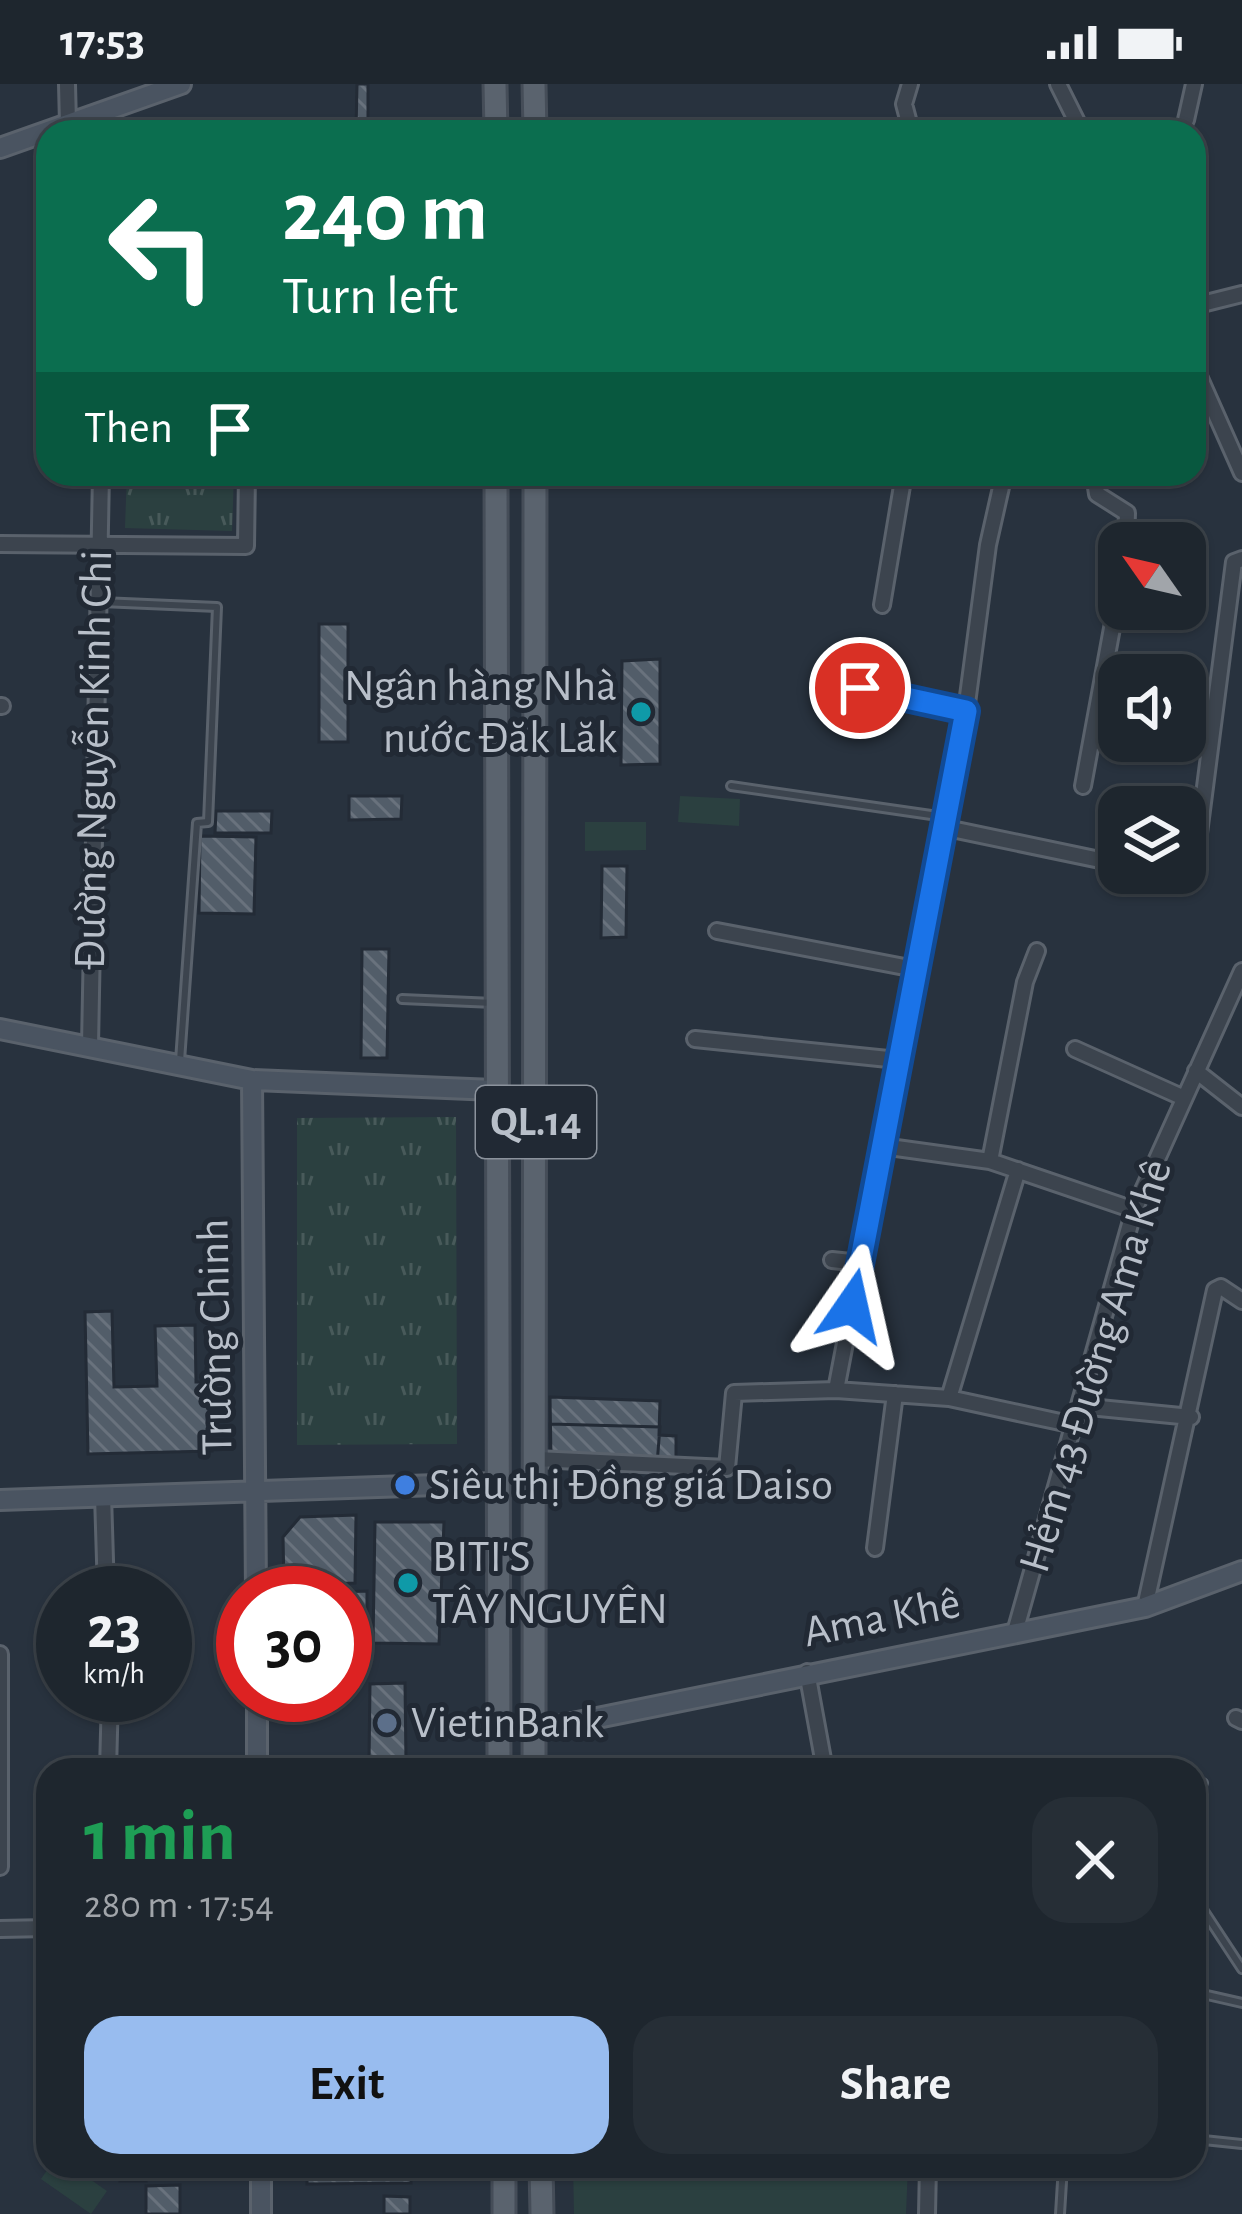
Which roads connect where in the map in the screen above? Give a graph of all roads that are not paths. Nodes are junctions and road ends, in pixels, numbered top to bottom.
1 (67, 84) edge
2 (182, 84) edge
3 (495, 84) edge
4 (534, 84) edge
5 (910, 84) edge
6 (1058, 84) edge
7 (1194, 84) edge
8 (68, 120) edge
9 (79, 120) edge
10 (496, 120) edge
11 (535, 120) edge
12 (908, 120) edge
13 (1076, 120) edge
14 (1186, 120) edge
15 (36, 141) edge
16 (0, 148) edge
17 (1242, 294) edge
18 (1206, 303) edge
19 (1206, 389) edge
20 (1238, 454) edge
21 (1242, 473) edge
22 (100, 486) edge
23 (247, 486) edge
24 (496, 486) edge
25 (535, 486) edge
26 (902, 486) edge
27 (1001, 486) edge
28 (1096, 486) edge
29 (1126, 522) edge
30 (0, 544) edge
31 (97, 545) junction
32 (1242, 559) edge
33 (96, 602) junction
34 (882, 605) dead end
35 (1112, 630) edge
36 (825, 680) dead end
37 (966, 711) junction
38 (731, 786) dead end
39 (1083, 786) dead end
40 (1205, 786) edge
41 (944, 822) junction
42 (1098, 859) edge
43 (717, 932) dead end
44 (1037, 950) dead end
45 (915, 969) junction
46 (1242, 971) edge
47 (402, 999) dead end
48 (495, 1003) junction
49 (0, 1029) edge
50 (695, 1040) dead end
51 (90, 1045) junction
52 (1076, 1049) dead end
53 (898, 1060) junction
54 (180, 1065) junction
55 (1196, 1071) junction
56 (252, 1080) junction
57 (494, 1090) junction
58 (1184, 1098) junction
59 (1242, 1107) edge
60 (882, 1146) junction
61 (990, 1161) junction
62 (1018, 1170) junction
63 (1134, 1210) junction
64 (832, 1260) dead end
65 (860, 1263) junction
66 (1242, 1300) edge
67 (836, 1390) junction
68 (895, 1394) junction
69 (949, 1398) junction
70 (1079, 1406) junction
71 (1191, 1417) junction
72 (1074, 1425) junction
73 (536, 1460) junction
74 (495, 1483) junction
75 (256, 1489) junction
76 (103, 1496) junction
77 (0, 1500) edge
78 (875, 1549) dead end
79 (105, 1566) edge
80 (256, 1566) edge
81 (1242, 1570) edge
82 (1145, 1607) junction
83 (1015, 1632) junction
84 (0, 1654) edge
85 (807, 1672) junction
86 (109, 1722) edge
87 (257, 1722) edge
88 (533, 1731) junction
89 (498, 1732) junction
90 (108, 1758) edge
91 (257, 1758) edge
92 (499, 1758) edge
93 (534, 1758) edge
94 (822, 1758) edge
95 (1, 1791) edge
96 (0, 1867) edge
97 (1206, 1914) edge
98 (36, 1928) edge
99 (0, 1929) edge
100 (1242, 1969) edge
101 (1206, 1994) edge
102 (1242, 2003) edge
103 (1206, 2140) edge
104 (1242, 2144) edge
105 (261, 2178) edge
106 (504, 2178) edge
107 (541, 2178) edge
108 (928, 2178) edge
109 (1062, 2178) edge
110 (261, 2214) edge
111 (505, 2214) edge
112 (542, 2214) edge
113 (927, 2214) edge
114 (1060, 2214) edge

1 - 8 street
2 - 9 street
3 - 10 main road
4 - 11 main road
5 - 12 street
6 - 13 street
7 - 14 street
15 - 16 street
17 - 18 street
19 - 20 street
20 - 21 street
22 - 31 street, Đường Nguyễn Kinh Chi
23 - 31 street
24 - 48 main road, QL.14
25 - 73 main road, QL.14
26 - 34 street
27 - 37 street
28 - 29 street
30 - 31 street
31 - 33 street, Đường Nguyễn Kinh Chi
32 - 40 street
33 - 51 street, Đường Nguyễn Kinh Chi
33 - 54 lane
35 - 39 street
36 - 37 street
37 - 41 street
38 - 41 lane
41 - 42 street
41 - 45 street
43 - 45 street
44 - 61 street
45 - 53 street
46 - 55 street, Hẻm 43 Đường Ama Khê
47 - 48 lane
48 - 57 main road, QL.14
49 - 51 street
50 - 53 street
51 - 54 street
52 - 58 street
53 - 60 street
54 - 56 street
55 - 58 street, Hẻm 43 Đường Ama Khê
55 - 59 street
56 - 57 street
56 - 75 street, Trường Chinh
57 - 74 main road, QL.14
58 - 63 street, Hẻm 43 Đường Ama Khê
60 - 61 street
60 - 65 street
61 - 62 street
62 - 63 street
62 - 69 street
63 - 70 street, Hẻm 43 Đường Ama Khê
64 - 65 street
65 - 67 street
66 - 71 street
67 - 68 street
67 - 73 street
68 - 69 street
68 - 78 street
69 - 72 street
70 - 71 street
70 - 72 street, Hẻm 43 Đường Ama Khê
71 - 82 street
72 - 83 street, Hẻm 43 Đường Ama Khê
73 - 88 main road, QL.14
74 - 75 street
74 - 89 main road, QL.14
75 - 76 street
75 - 80 street, Trường Chinh
76 - 77 street
76 - 79 street
81 - 82 street, Ama Khê
82 - 83 street, Ama Khê
83 - 85 street, Ama Khê
84 - 95 street
85 - 88 street, Ama Khê
85 - 94 street
86 - 90 street
87 - 91 street
88 - 89 main road
88 - 93 main road, QL.14
89 - 92 main road, QL.14
95 - 96 street
97 - 100 lane
98 - 99 street
101 - 102 lane
103 - 104 lane
105 - 110 street
106 - 111 main road
107 - 112 main road
108 - 113 street
109 - 114 lane

